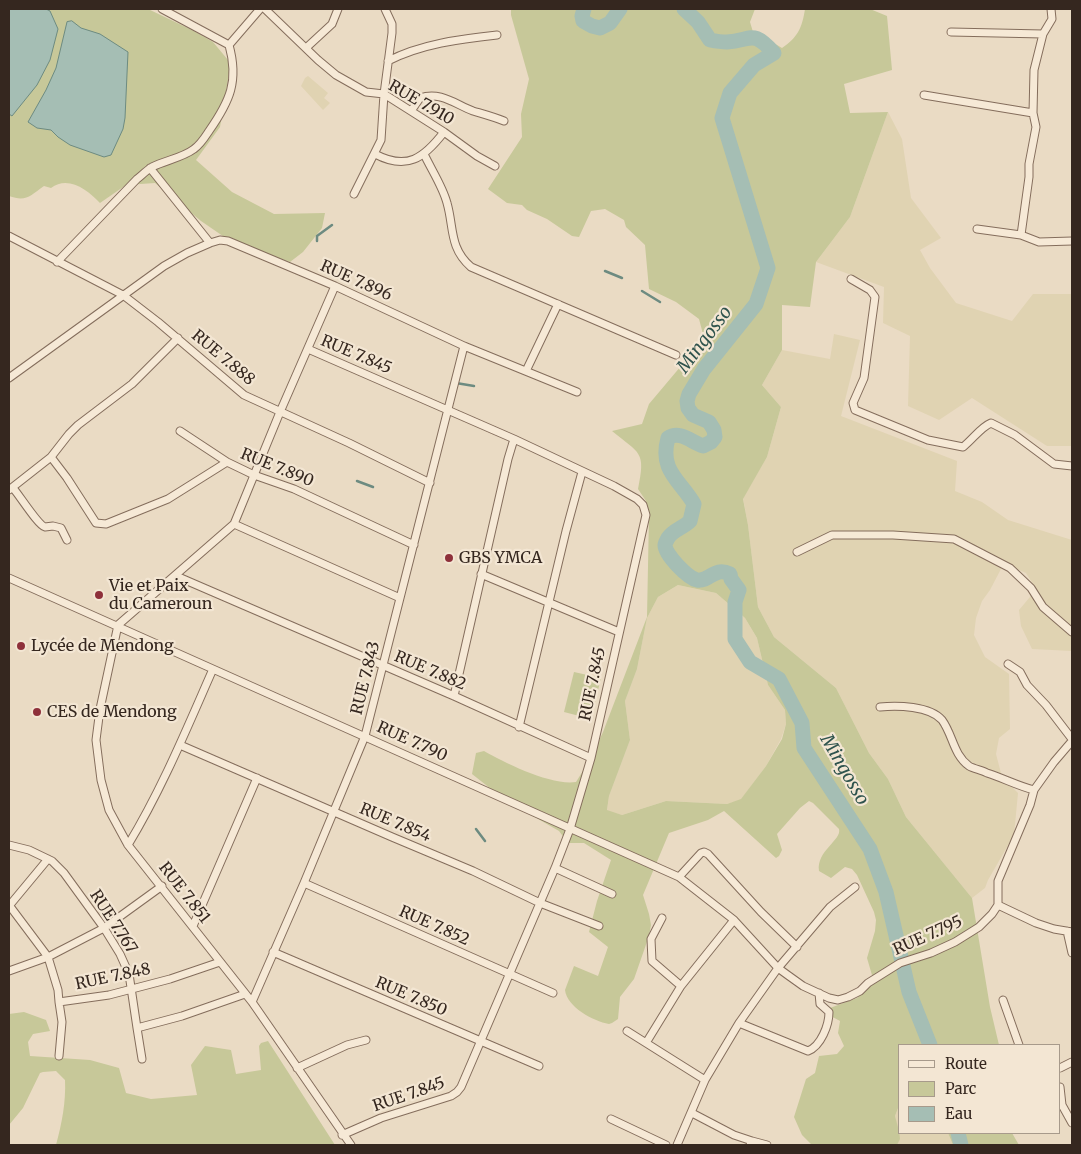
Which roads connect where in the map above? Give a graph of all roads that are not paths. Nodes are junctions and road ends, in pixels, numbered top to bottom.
1 (162, 9) edge
2 (260, 9) edge
3 (265, 9) edge
4 (338, 9) edge
5 (385, 9) edge
6 (1051, 9) edge
7 (951, 32) dead end
8 (497, 34) dead end
9 (1043, 34) junction
10 (229, 45) junction
11 (306, 48) junction
12 (388, 61) junction
13 (384, 94) junction
14 (924, 95) dead end
15 (410, 111) junction
16 (1032, 114) junction
17 (504, 121) dead end
18 (444, 132) junction
19 (375, 154) junction
20 (424, 154) junction
21 (495, 166) dead end
22 (150, 168) junction
23 (354, 194) dead end
24 (977, 229) dead end
25 (1021, 235) junction
26 (9, 236) edge
27 (1072, 241) edge
28 (210, 243) junction
29 (57, 262) junction
30 (851, 279) dead end
31 (335, 286) junction
32 (122, 295) junction
33 (558, 304) junction
34 (178, 338) junction
35 (464, 346) junction
36 (308, 349) junction
37 (676, 355) dead end
38 (526, 371) junction
39 (9, 377) edge
40 (577, 392) dead end
41 (447, 409) junction
42 (280, 412) junction
43 (180, 431) dead end
44 (514, 439) junction
45 (51, 457) junction
46 (226, 462) junction
47 (1072, 466) edge
48 (582, 472) junction
49 (254, 475) junction
50 (430, 483) junction
51 (11, 489) edge
52 (234, 524) junction
53 (68, 540) dead end
54 (414, 545) junction
55 (797, 552) dead end
56 (481, 574) junction
57 (176, 576) junction
58 (9, 578) edge
59 (400, 598) junction
60 (549, 602) junction
61 (118, 625) junction
62 (619, 632) junction
63 (1072, 632) edge
64 (1008, 664) dead end
65 (384, 666) junction
66 (213, 669) junction
67 (454, 696) junction
68 (880, 707) dead end
69 (519, 726) junction
70 (365, 736) junction
71 (1072, 740) edge
72 (180, 745) junction
73 (591, 758) junction
74 (257, 778) junction
75 (1034, 790) junction
76 (333, 811) junction
77 (570, 829) junction
78 (9, 845) edge
79 (128, 845) junction
80 (48, 859) junction
81 (555, 868) junction
82 (679, 876) junction
83 (304, 883) junction
84 (162, 886) junction
85 (855, 887) dead end
86 (612, 894) dead end
87 (540, 903) junction
88 (998, 905) junction
89 (9, 906) edge
90 (662, 918) dead end
91 (734, 920) junction
92 (193, 926) junction
93 (600, 926) dead end
94 (104, 928) junction
95 (1070, 931) edge
96 (797, 947) junction
97 (273, 952) junction
98 (1072, 953) edge
99 (48, 957) junction
100 (220, 962) junction
101 (778, 968) junction
102 (9, 971) edge
103 (510, 974) junction
104 (681, 986) junction
105 (132, 989) junction
106 (553, 993) dead end
107 (820, 993) junction
108 (245, 994) junction
109 (1003, 1000) dead end
110 (60, 1002) junction
111 (252, 1002) junction
112 (739, 1023) junction
113 (138, 1028) junction
114 (627, 1031) dead end
115 (366, 1040) dead end
116 (480, 1041) junction
117 (646, 1043) junction
118 (1019, 1044) edge
119 (59, 1056) dead end
120 (142, 1059) dead end
121 (539, 1066) dead end
122 (297, 1068) junction
123 (705, 1080) junction
124 (1061, 1096) edge
125 (692, 1113) junction
126 (611, 1119) dead end
127 (1072, 1123) edge
128 (342, 1135) junction
129 (751, 1143) edge
130 (351, 1145) edge
131 (666, 1145) edge
132 (677, 1145) edge
133 (767, 1145) edge

1 - 10 street
2 - 10 street
3 - 11 street, RUE 7.910
4 - 11 street
5 - 12 street
6 - 9 street
7 - 9 street
8 - 12 street
9 - 16 street
10 - 22 street
11 - 13 street, RUE 7.910
12 - 13 street
13 - 15 street, RUE 7.910
13 - 19 street
14 - 16 street
15 - 17 street
15 - 18 street, RUE 7.910
16 - 25 street
18 - 20 street
18 - 21 street, RUE 7.910
19 - 20 street
19 - 23 street
20 - 33 street
22 - 28 street
22 - 29 street
24 - 25 street
25 - 27 street
26 - 29 street, RUE 7.888
28 - 31 street, RUE 7.896
28 - 32 street
29 - 32 street, RUE 7.888
30 - 47 street
31 - 35 street, RUE 7.896
31 - 36 street
32 - 34 street, RUE 7.888
32 - 39 street
33 - 37 street
33 - 38 street
34 - 42 street, RUE 7.888
34 - 45 street
35 - 38 street, RUE 7.896
35 - 41 street, RUE 7.843
36 - 41 street, RUE 7.845
36 - 42 street
38 - 40 street, RUE 7.896
41 - 44 street, RUE 7.845
41 - 50 street, RUE 7.843
42 - 49 street
42 - 50 street, RUE 7.888
43 - 46 street
44 - 48 street, RUE 7.845
44 - 56 street
45 - 46 street, RUE 7.890
45 - 51 street
46 - 49 street, RUE 7.890
48 - 60 street
48 - 62 street, RUE 7.845
49 - 52 street
49 - 54 street, RUE 7.890
50 - 54 street, RUE 7.843
51 - 53 street
52 - 57 street
52 - 59 street
54 - 59 street, RUE 7.843
55 - 63 street
56 - 60 street
56 - 67 street
57 - 61 street
57 - 65 street, RUE 7.882
58 - 61 street, RUE 7.790
59 - 65 street, RUE 7.843
60 - 62 street
60 - 69 street
61 - 66 street, RUE 7.790
61 - 79 street, RUE 7.851
62 - 73 street, RUE 7.845
64 - 71 street
65 - 67 street, RUE 7.882
65 - 70 street, RUE 7.843
66 - 70 street, RUE 7.790
66 - 72 street
67 - 69 street, RUE 7.882
68 - 75 street
69 - 73 street, RUE 7.882
70 - 76 street, RUE 7.843
70 - 77 street, RUE 7.790
71 - 75 street
72 - 74 street, RUE 7.854
72 - 79 street
73 - 77 street, RUE 7.845
74 - 76 street, RUE 7.854
74 - 92 street
75 - 88 street
76 - 83 street, RUE 7.843
76 - 87 street, RUE 7.854
77 - 81 street, RUE 7.845
77 - 82 street, RUE 7.790
78 - 80 street, RUE 7.767
79 - 84 street, RUE 7.851
80 - 89 street
80 - 94 street, RUE 7.767
81 - 86 street
81 - 87 street, RUE 7.845
82 - 91 street, RUE 7.790
82 - 96 street
83 - 97 street, RUE 7.843
83 - 103 street, RUE 7.852
84 - 92 street, RUE 7.851
84 - 94 street
85 - 96 street
87 - 93 street, RUE 7.854
87 - 103 street, RUE 7.845
88 - 95 street
88 - 107 street, RUE 7.795
89 - 99 street, RUE 7.848
90 - 104 street
91 - 101 street, RUE 7.790
91 - 104 street
92 - 100 street, RUE 7.851
94 - 99 street
94 - 105 street, RUE 7.767
95 - 98 street
96 - 101 street
97 - 111 street, RUE 7.843
97 - 116 street, RUE 7.850
99 - 102 street
99 - 110 street, RUE 7.848
100 - 105 street, RUE 7.848
100 - 108 street, RUE 7.851
101 - 107 street, RUE 7.795
101 - 112 street
103 - 106 street, RUE 7.852
103 - 116 street, RUE 7.845
104 - 117 street
105 - 110 street, RUE 7.848
105 - 113 street, RUE 7.767
107 - 112 street
108 - 111 street, RUE 7.851
108 - 113 street
109 - 118 street
110 - 119 street
111 - 122 street, RUE 7.851
112 - 123 street
113 - 120 street, RUE 7.767
114 - 117 street
115 - 122 street
116 - 121 street, RUE 7.850
116 - 128 street, RUE 7.845
117 - 123 street
122 - 128 street, RUE 7.851
123 - 125 street
124 - 127 street
125 - 129 street
125 - 132 street
126 - 131 street
128 - 130 street, RUE 7.851
129 - 133 street

